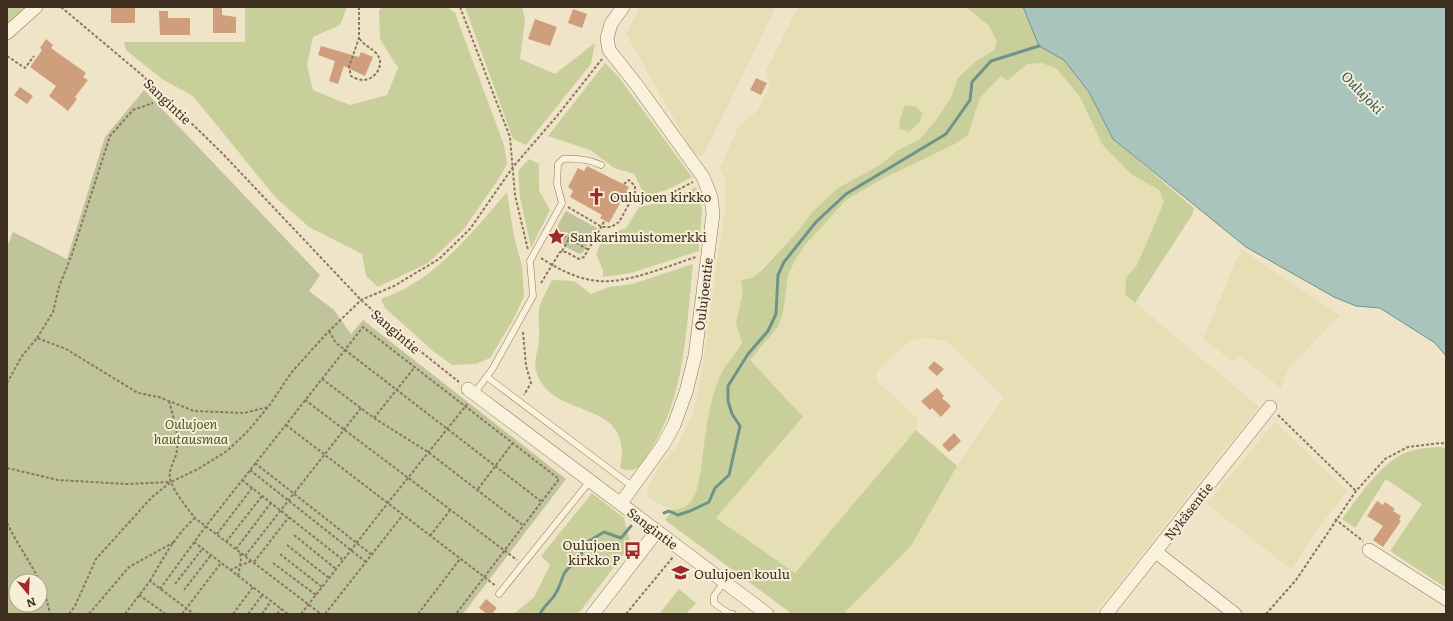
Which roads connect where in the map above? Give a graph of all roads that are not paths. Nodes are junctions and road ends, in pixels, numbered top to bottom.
1 (36, 7) edge
2 (619, 8) edge
3 (7, 33) edge
4 (601, 165) dead end
5 (487, 377) junction
6 (471, 392) joint
7 (1270, 407) road end
8 (590, 481) junction
9 (633, 487) junction
10 (621, 503) junction
11 (657, 531) junction
12 (1369, 550) road end
13 (1156, 552) junction
14 (724, 582) junction
15 (500, 592) road end
16 (1446, 599) edge
17 (593, 614) edge
18 (733, 614) edge
19 (767, 614) edge
20 (1106, 614) edge
21 (1235, 614) edge

1 - 3 street
2 - 9 street, Oulujoentie
4 - 5 lane
5 - 6 lane
5 - 9 lane
6 - 8 street, Sangintie
7 - 13 street, Nykäsentie
8 - 10 street, Sangintie
8 - 15 lane
9 - 10 street, Oulujoentie
10 - 11 street, Sangintie
11 - 14 street, Sangintie
11 - 17 street
12 - 16 street
13 - 20 street, Nykäsentie
13 - 21 street
14 - 18 lane
14 - 19 street, Sangintie

